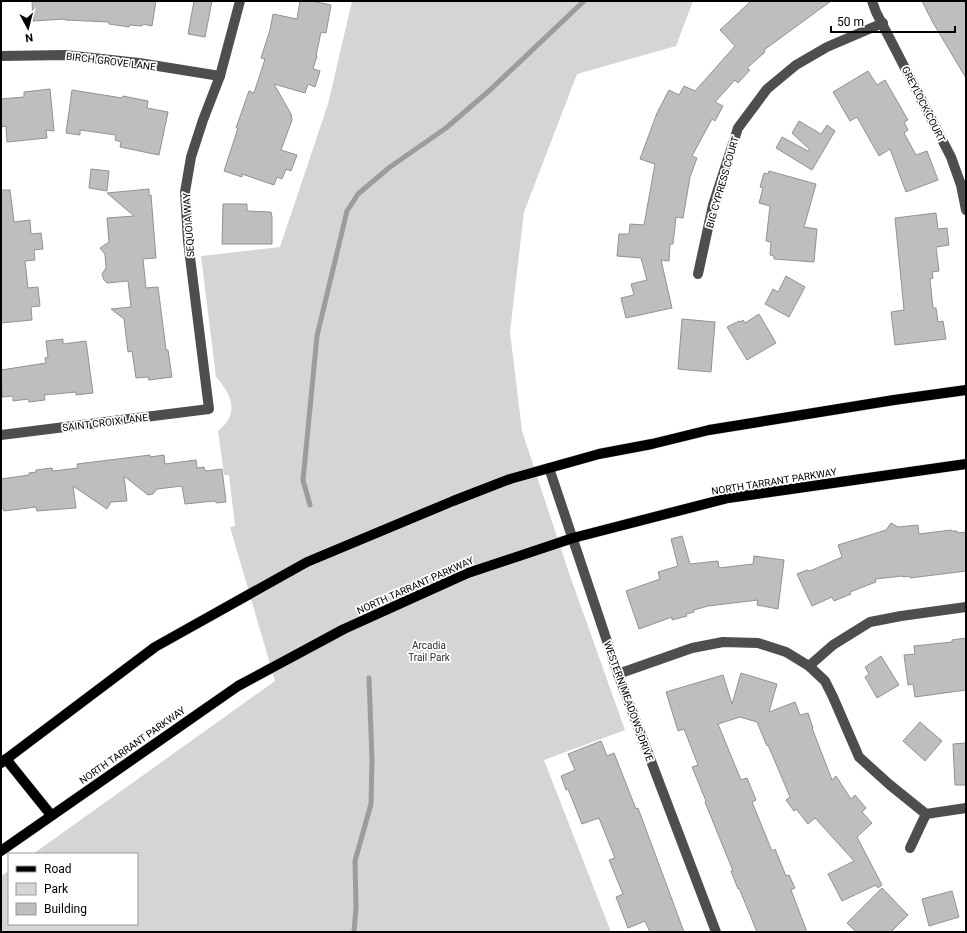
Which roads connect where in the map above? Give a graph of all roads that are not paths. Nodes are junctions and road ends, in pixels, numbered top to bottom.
1 (240, 1) edge
2 (872, 1) edge
3 (883, 24) junction
4 (1, 56) edge
5 (220, 76) junction
6 (966, 210) edge
7 (698, 274) dead end
8 (966, 390) edge
9 (209, 409) joint
10 (1, 435) edge
11 (966, 464) edge
12 (549, 468) junction
13 (573, 538) junction
14 (966, 607) edge
15 (809, 666) junction
16 (618, 674) junction
17 (4, 761) edge
18 (966, 808) edge
19 (926, 814) junction
20 (51, 815) junction
21 (910, 848) dead end
22 (1, 851) edge
23 (716, 932) edge

1 - 5 street, SEQUOIA WAY
2 - 3 street, GREYLOCK COURT
3 - 6 street, GREYLOCK COURT
3 - 7 street, BIG CYPRESS COURT
4 - 5 street, BIRCH GROVE LANE
5 - 9 street, SEQUOIA WAY
8 - 12 main road
9 - 10 street, SAINT CROIX LANE
11 - 13 main road, NORTH TARRANT PARKWAY
12 - 13 street, WESTERN MEADOWS DRIVE
12 - 17 main road
13 - 16 street, WESTERN MEADOWS DRIVE
13 - 20 main road, NORTH TARRANT PARKWAY
14 - 15 street
15 - 16 street
15 - 19 street
16 - 23 street, WESTERN MEADOWS DRIVE
17 - 20 main road
18 - 19 street
19 - 21 street
20 - 22 main road, NORTH TARRANT PARKWAY

